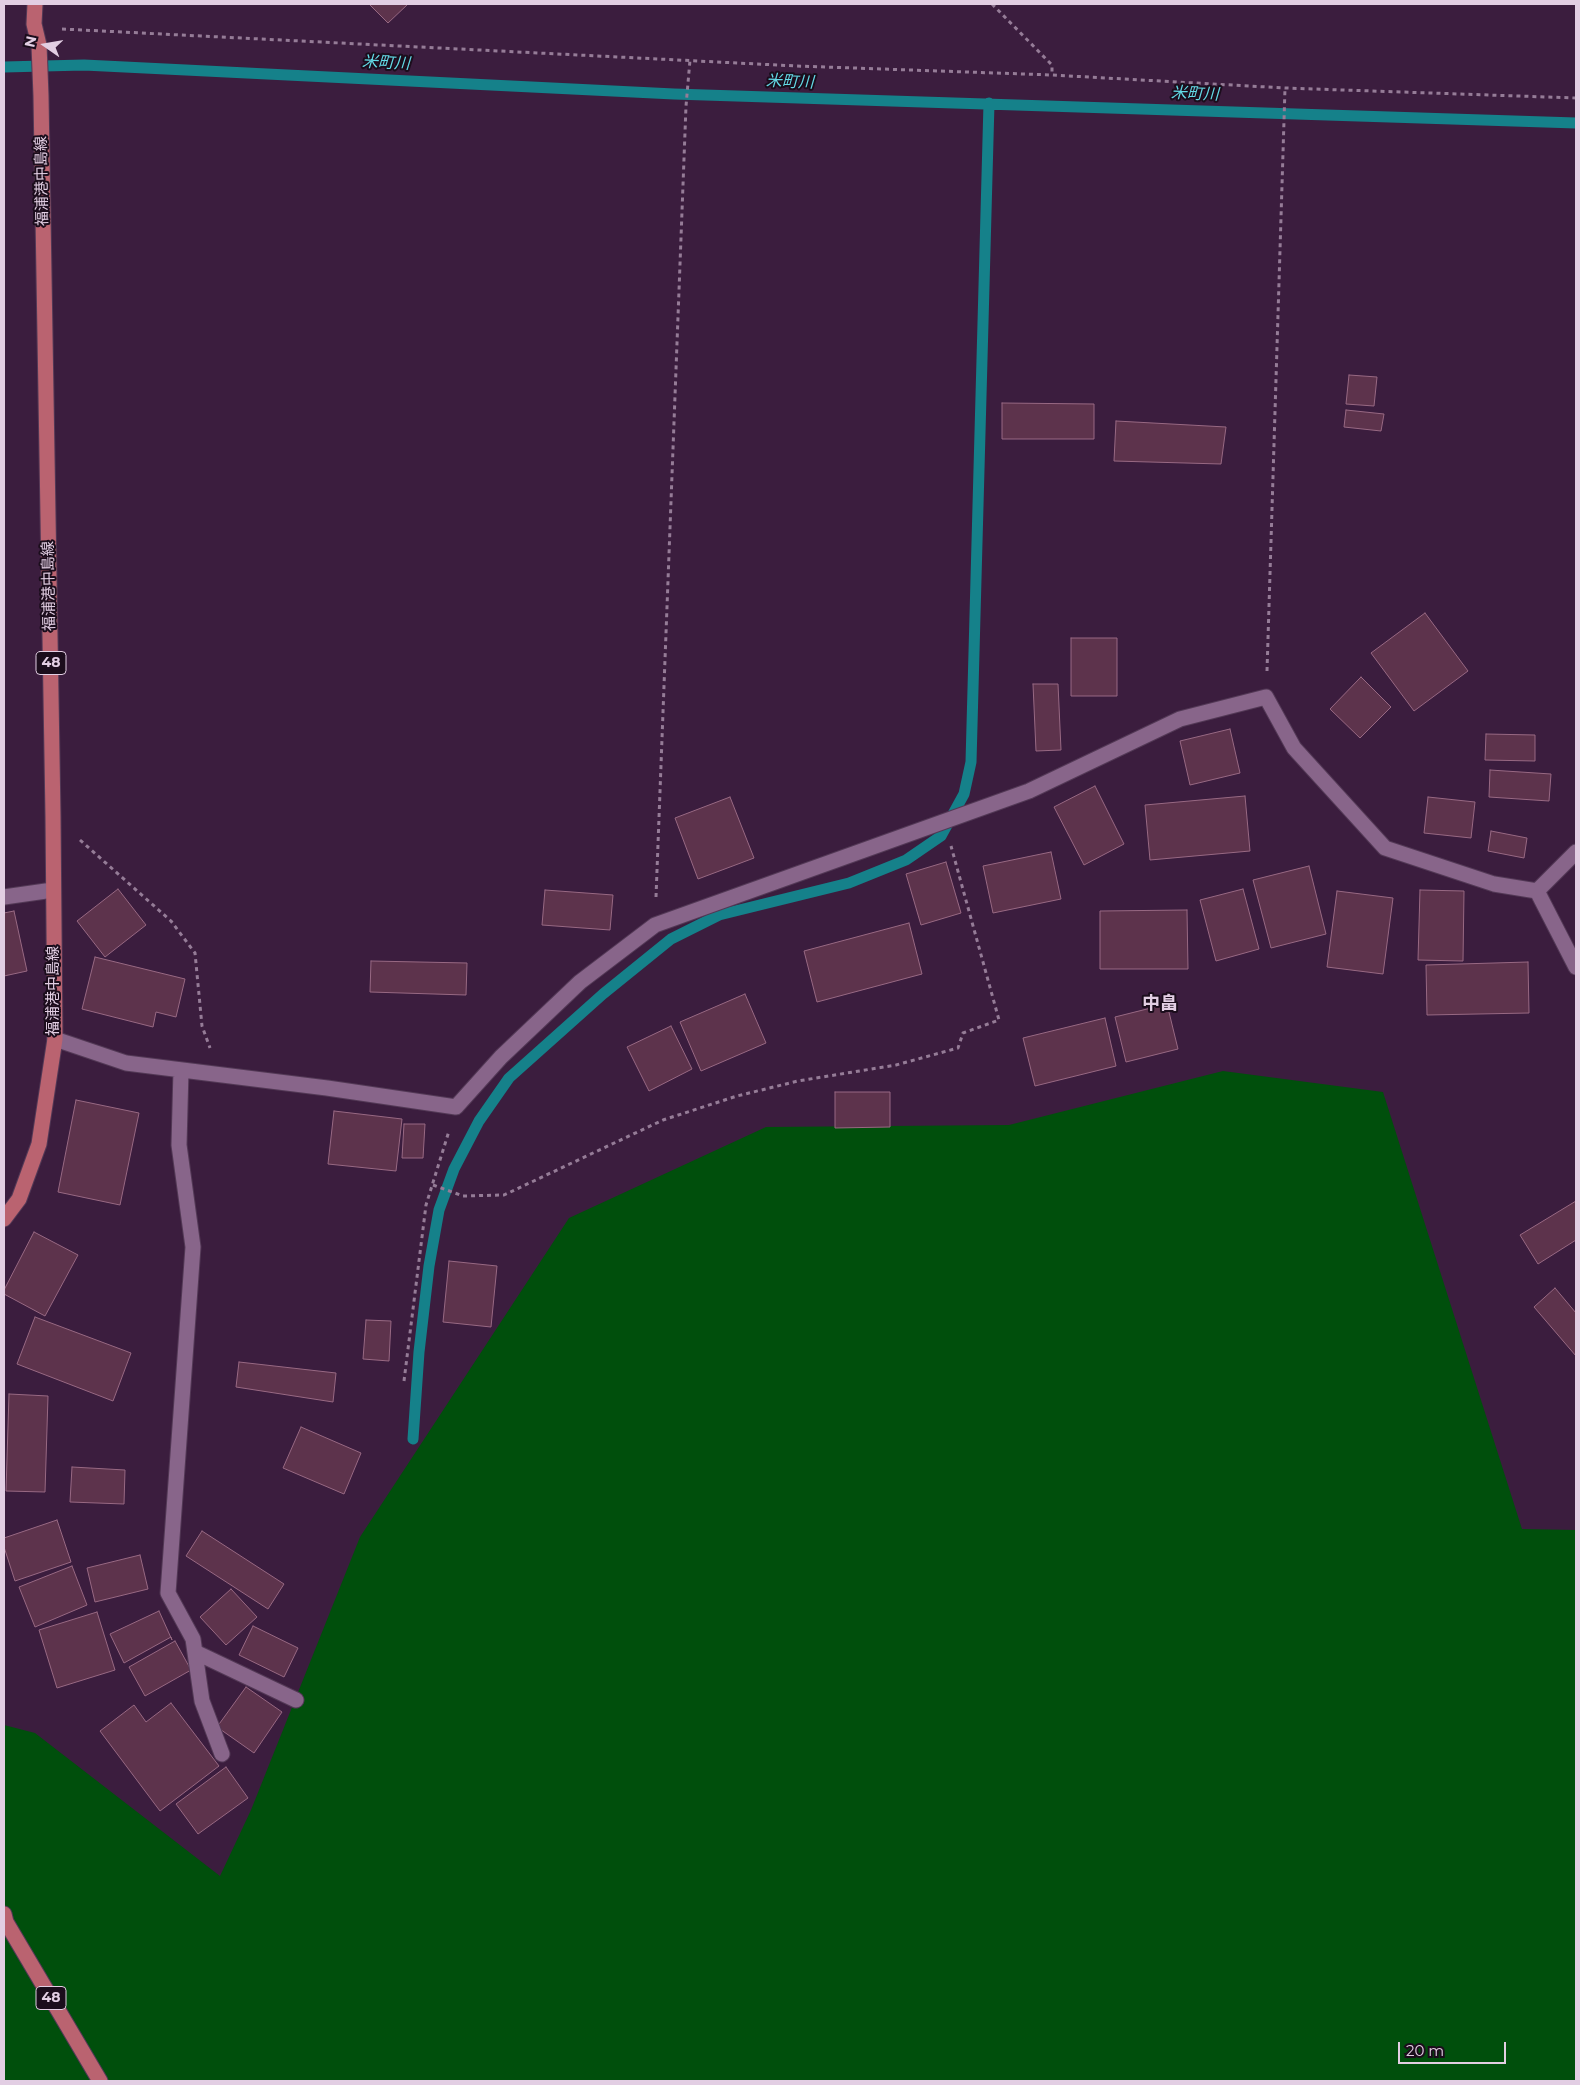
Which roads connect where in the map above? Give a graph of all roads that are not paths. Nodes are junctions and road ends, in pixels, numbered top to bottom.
1 (35, 4) edge
2 (1576, 852) edge
3 (53, 890) junction
4 (1537, 891) junction
5 (4, 897) edge
6 (1576, 967) edge
7 (55, 1039) junction
8 (180, 1070) junction
9 (4, 1219) edge
10 (195, 1652) junction
11 (296, 1700) dead end
12 (222, 1754) dead end
13 (4, 1914) edge
14 (100, 2081) edge

1 - 3 main road, 福浦港中島線 / 48
2 - 4 street
3 - 5 street
3 - 7 main road, 福浦港中島線 / 48
4 - 6 street
4 - 8 street
7 - 8 street
7 - 9 main road, 福浦港中島線 / 48
8 - 10 street
10 - 11 street
10 - 12 street
13 - 14 main road, 48

